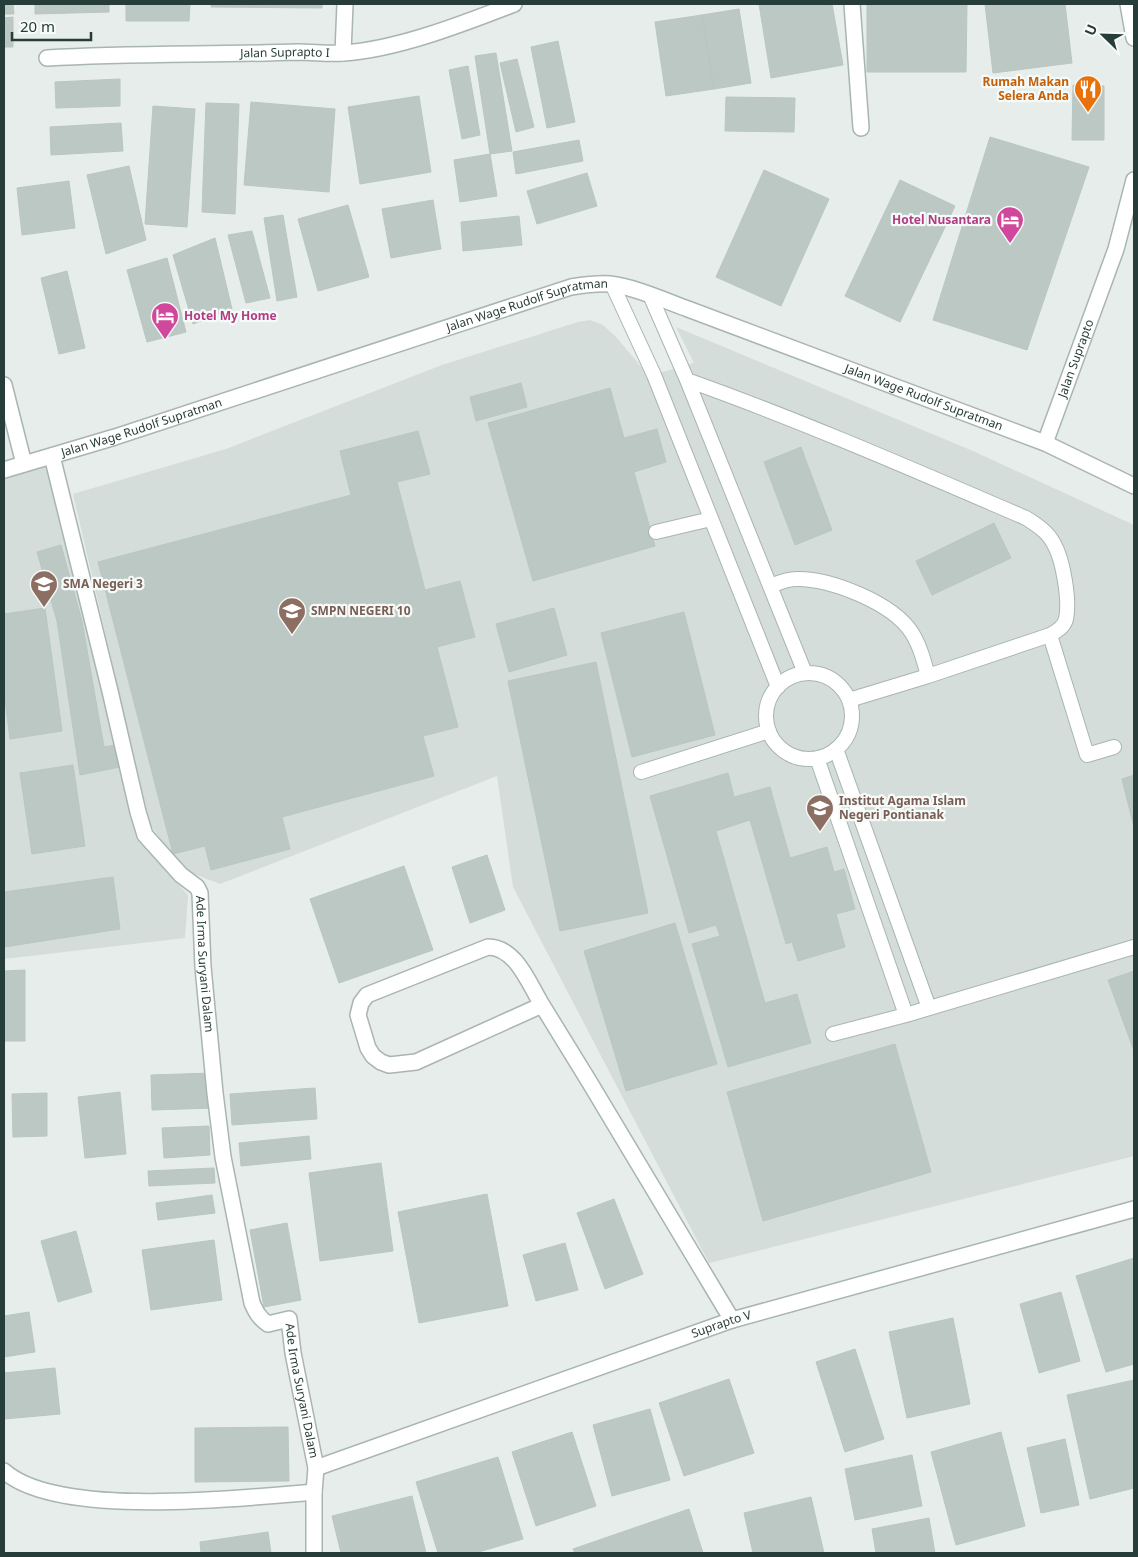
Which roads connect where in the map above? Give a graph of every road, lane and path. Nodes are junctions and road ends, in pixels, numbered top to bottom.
1 (345, 4) edge
2 (514, 4) edge
3 (852, 4) edge
4 (1128, 4) edge
5 (1134, 38) edge
6 (343, 54) junction
7 (48, 58) dead end
8 (861, 128) dead end
9 (1134, 180) edge
10 (612, 284) junction
11 (650, 295) junction
12 (687, 380) junction
13 (4, 385) edge
14 (1045, 443) junction
15 (52, 456) junction
16 (24, 464) junction
17 (4, 470) edge
18 (1134, 486) edge
19 (711, 519) junction
20 (656, 532) dead end
21 (770, 586) junction
22 (1050, 635) junction
23 (805, 673) junction
24 (928, 676) junction
25 (778, 687) junction
26 (848, 700) junction
27 (769, 731) junction
28 (1114, 747) dead end
29 (836, 749) junction
30 (817, 758) junction
31 (641, 772) dead end
32 (1134, 947) edge
33 (542, 1005) junction
34 (929, 1008) junction
35 (906, 1015) junction
36 (834, 1034) dead end
37 (1134, 1209) edge
38 (732, 1320) junction
39 (316, 1468) junction
40 (4, 1472) edge
41 (314, 1492) junction
42 (314, 1553) edge

1 - 6 street
2 - 6 street, Jalan Suprapto I
3 - 8 street
4 - 5 street
6 - 7 street, Jalan Suprapto I
9 - 14 street, Jalan Suprapto
10 - 11 street, Jalan Wage Rudolf Supratman
10 - 15 street, Jalan Wage Rudolf Supratman
10 - 19 lane
11 - 12 lane
11 - 14 street, Jalan Wage Rudolf Supratman
12 - 21 lane
12 - 22 lane
13 - 16 street
14 - 18 street
15 - 16 street, Jalan Wage Rudolf Supratman
15 - 39 street, Ade Irma Suryani Dalam
16 - 17 street, Jalan Wage Rudolf Supratman
19 - 20 lane
19 - 25 lane
21 - 23 lane
21 - 24 lane
22 - 24 lane
22 - 28 lane
23 - 25 lane
23 - 26 lane
24 - 26 lane
25 - 27 lane
26 - 29 lane
27 - 30 lane
27 - 31 lane
29 - 30 lane
29 - 34 lane
30 - 35 lane
32 - 34 lane
33 - 33 street
33 - 38 street
34 - 35 lane
35 - 36 lane
37 - 38 street, Suprapto V
38 - 39 street, Suprapto V
39 - 41 street
40 - 41 street
41 - 42 street

